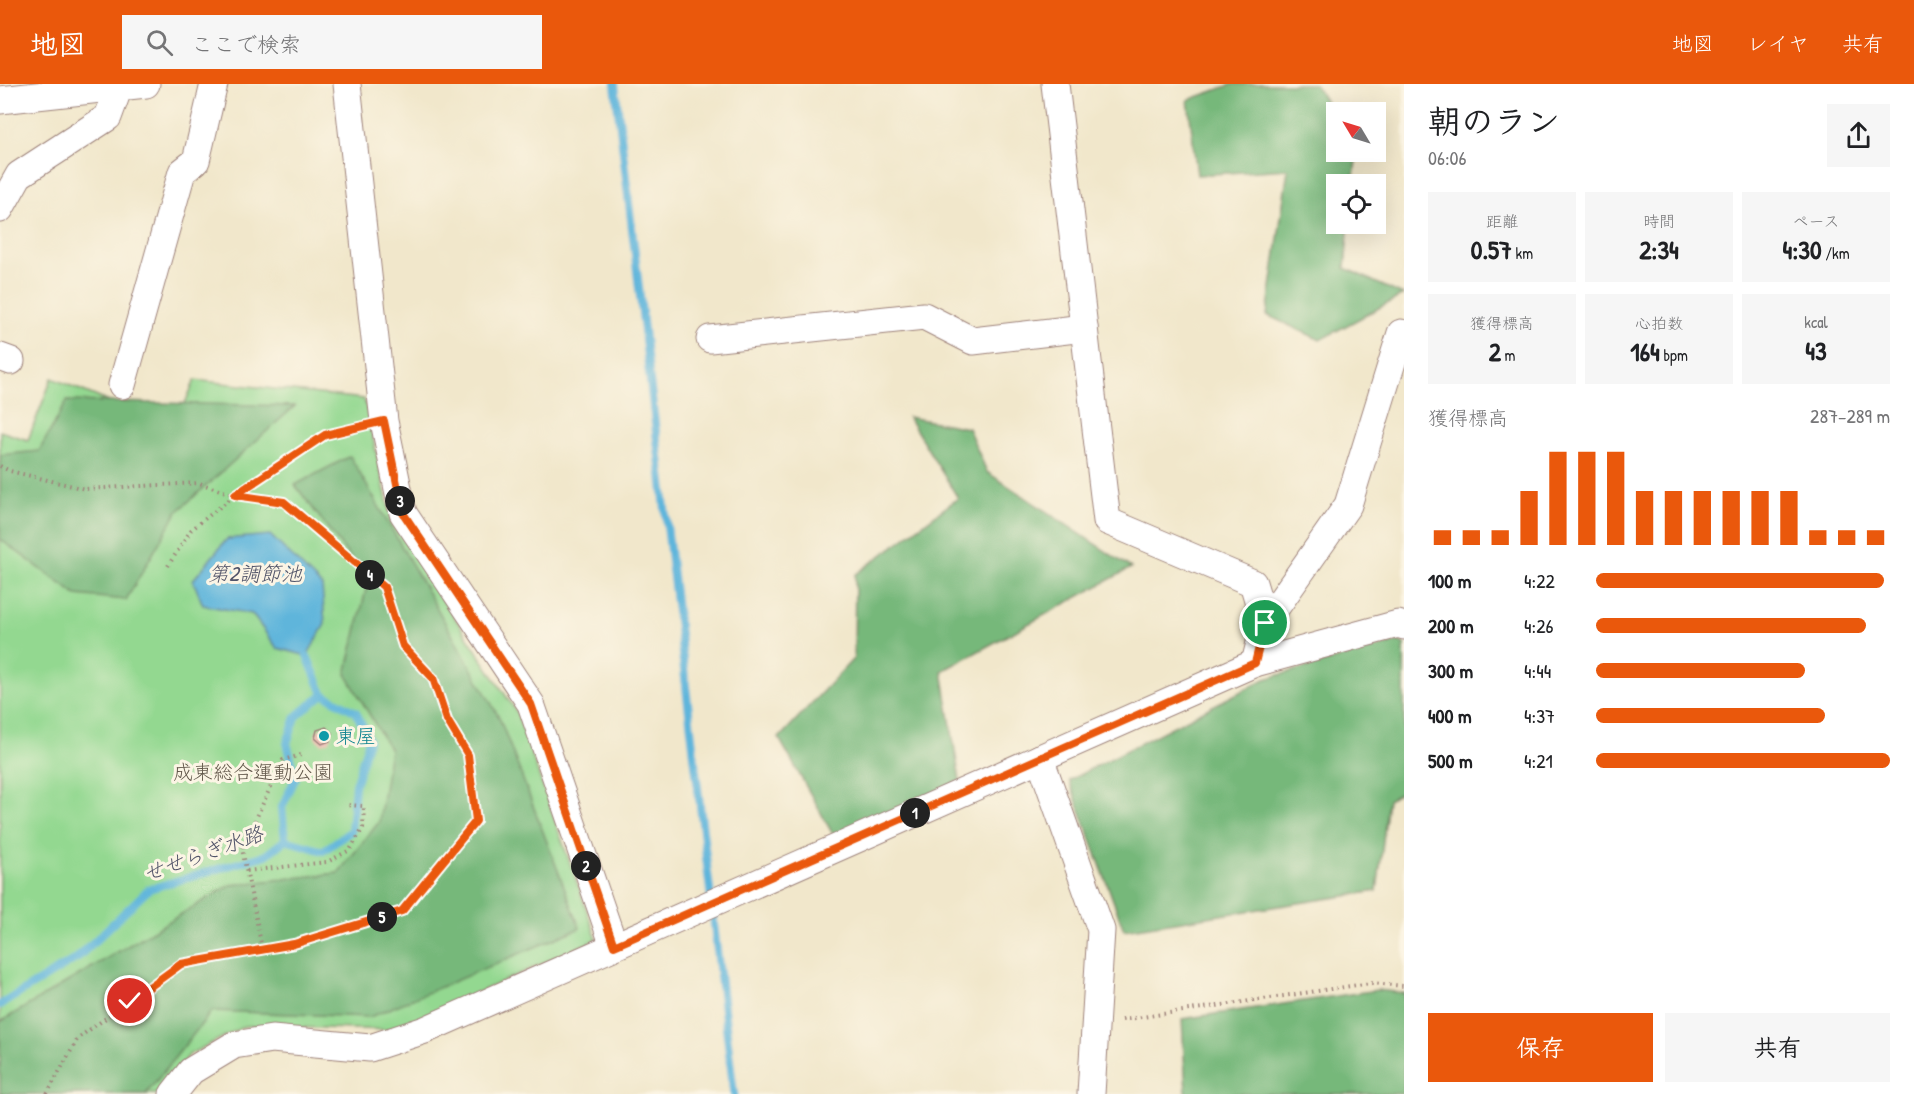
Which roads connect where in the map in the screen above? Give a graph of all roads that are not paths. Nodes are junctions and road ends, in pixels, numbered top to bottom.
1 (146, 84) edge
2 (214, 84) edge
3 (347, 84) edge
4 (1055, 84) edge
5 (119, 87) junction
6 (0, 100) edge
7 (0, 209) edge
8 (1084, 328) junction
9 (1401, 333) dead end
10 (710, 339) dead end
11 (122, 385) dead end
12 (1265, 623) junction
13 (1402, 623) edge
14 (1255, 663) junction
15 (1040, 758) junction
16 (614, 946) junction
17 (173, 1094) edge
18 (1090, 1094) edge

1 - 5 street
2 - 11 street
3 - 16 street
4 - 8 street
5 - 6 street
5 - 7 street
8 - 10 street
8 - 12 street
9 - 12 street
12 - 14 street
13 - 14 street
14 - 15 street
15 - 16 street
15 - 18 street
16 - 17 street

